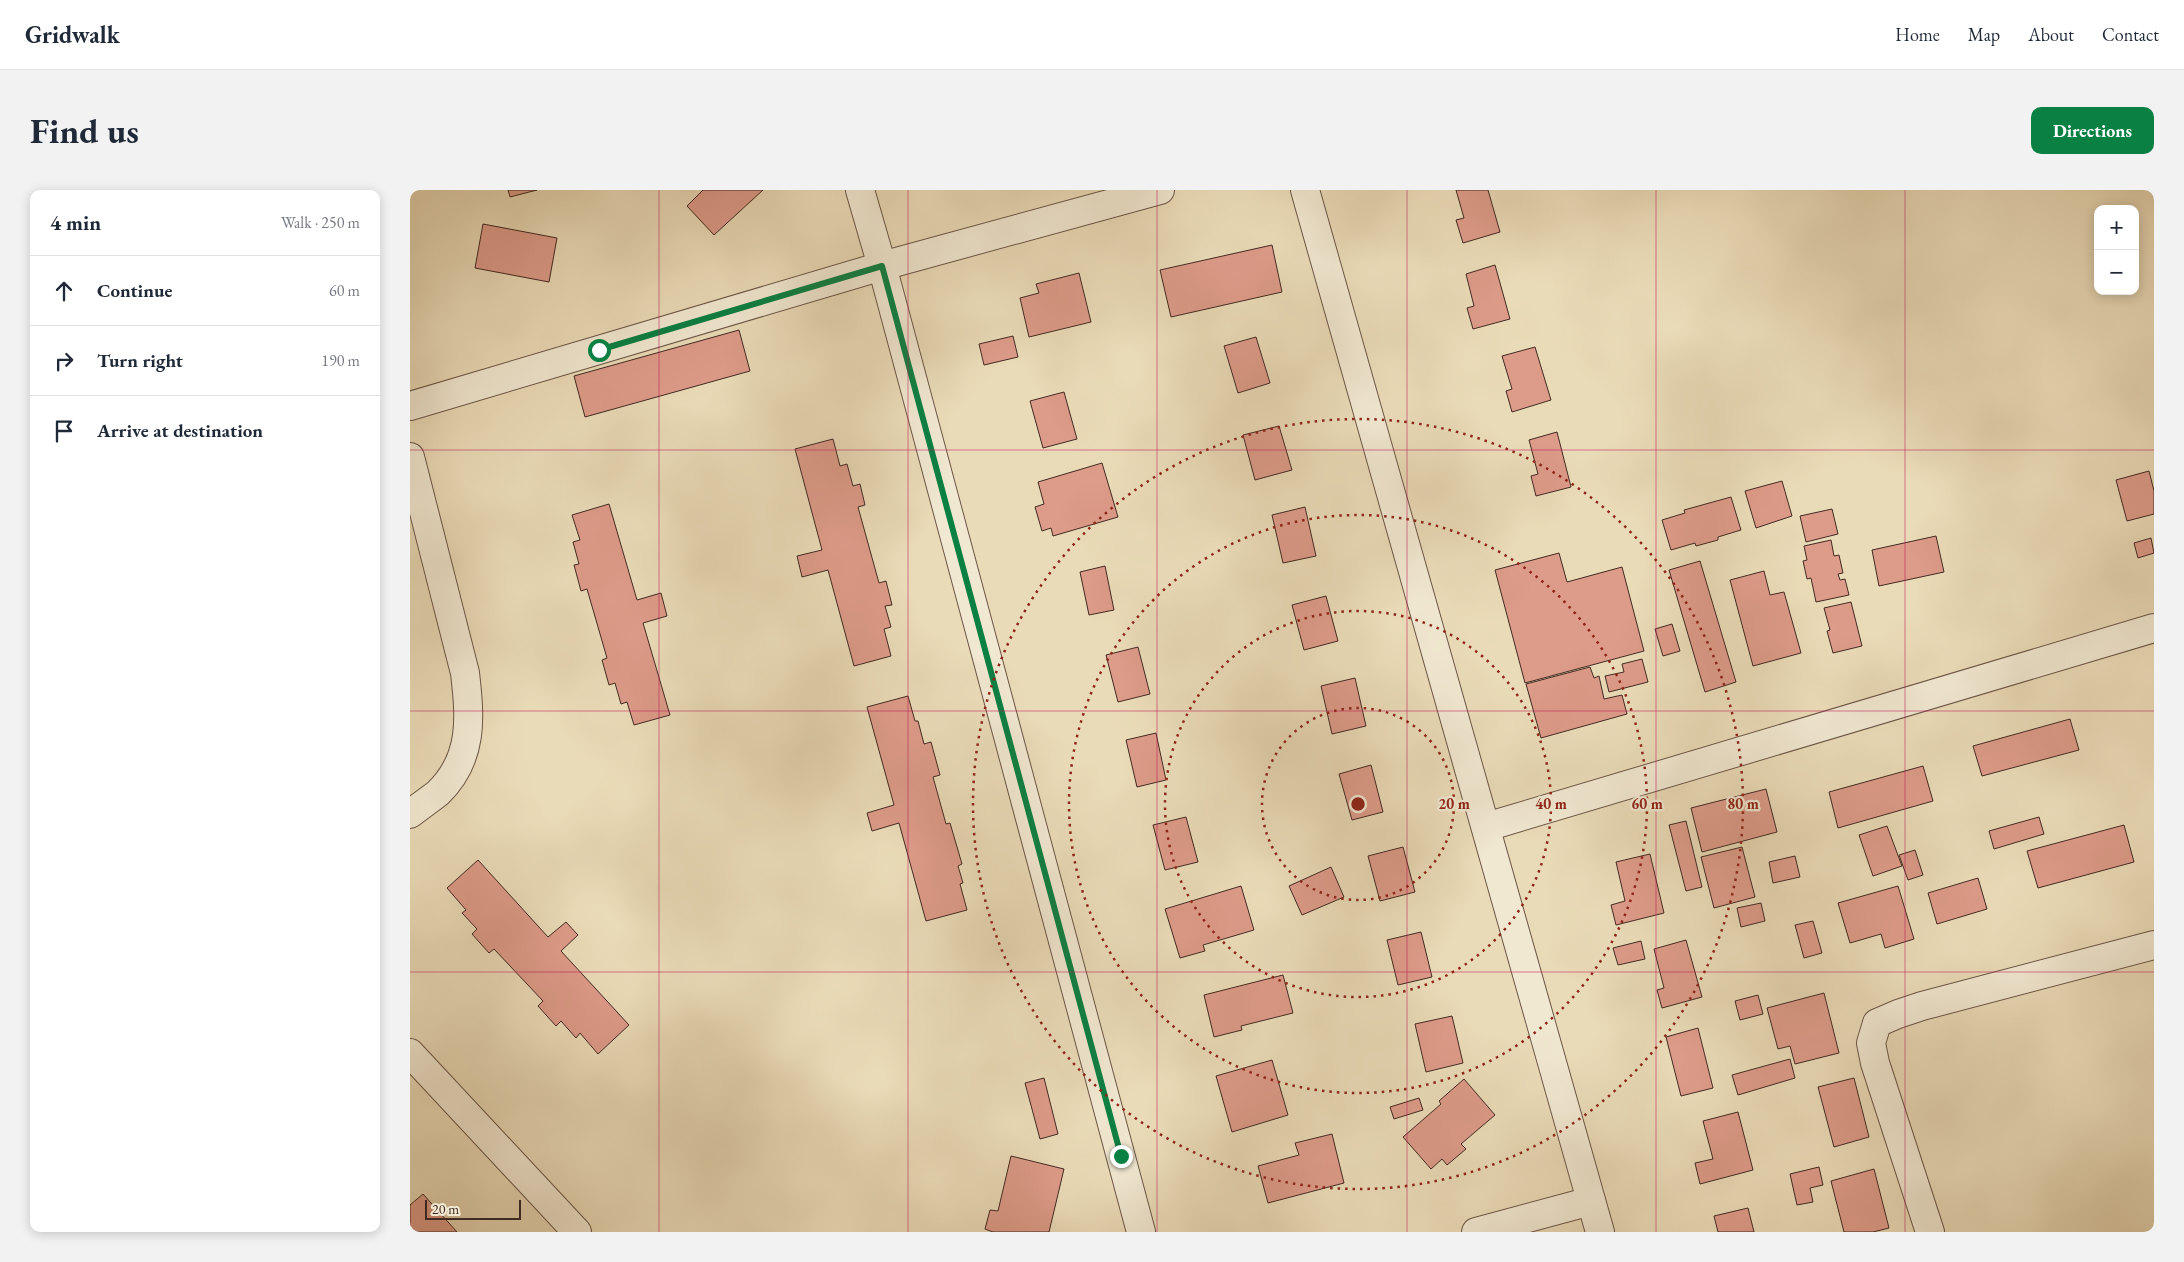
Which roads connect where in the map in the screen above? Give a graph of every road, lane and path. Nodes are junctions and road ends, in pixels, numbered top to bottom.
1 (860, 190) edge
2 (1160, 190) edge
3 (1305, 190) edge
4 (882, 266) junction
5 (410, 406) edge
6 (410, 457) edge
7 (2154, 628) edge
8 (410, 814) edge
9 (1486, 827) junction
10 (2154, 946) edge
11 (410, 1053) edge
12 (1591, 1201) junction
13 (577, 1232) edge
14 (1142, 1232) edge
15 (1476, 1232) edge
16 (1600, 1232) edge
17 (1930, 1232) edge

1 - 4 street
2 - 4 street
3 - 9 street
4 - 5 street
4 - 14 street
6 - 8 street
7 - 9 street
9 - 12 street
10 - 17 street
11 - 13 street
12 - 15 street
12 - 16 street

